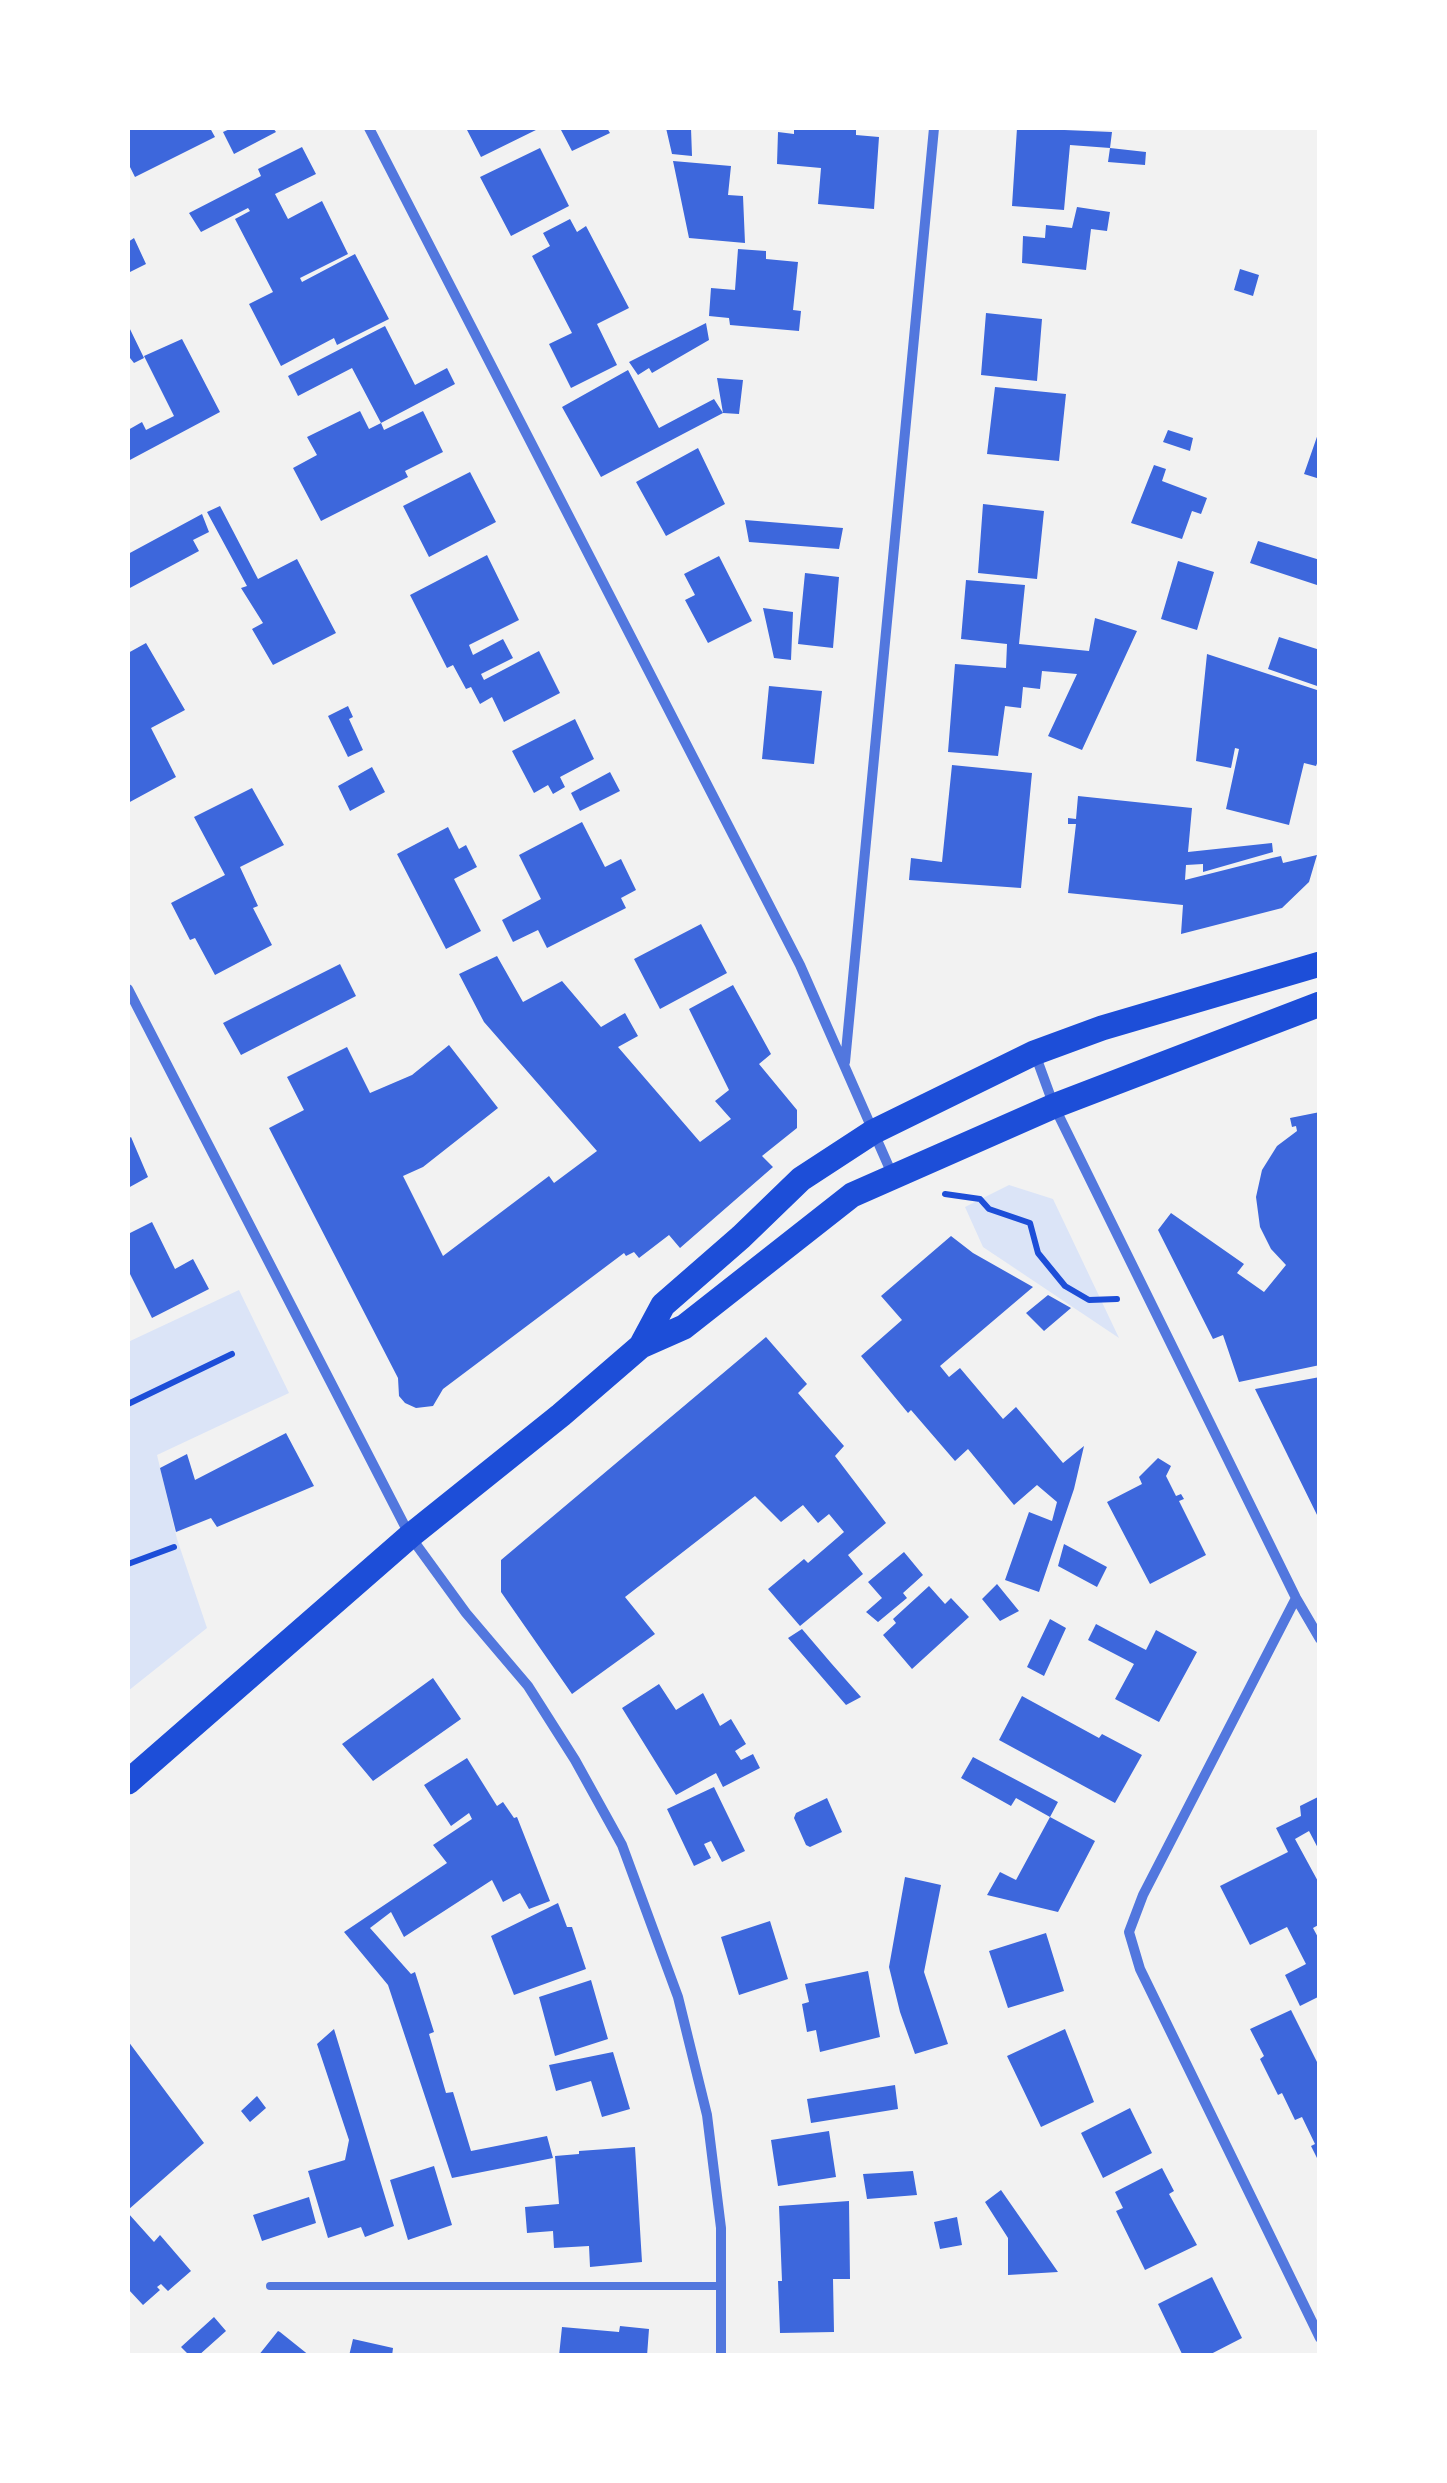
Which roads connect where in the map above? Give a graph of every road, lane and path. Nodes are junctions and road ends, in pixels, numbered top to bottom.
1 (369, 128) edge
2 (934, 128) edge
3 (1320, 964) edge
4 (128, 989) edge
5 (1320, 1004) edge
6 (1034, 1053) junction
7 (845, 1063) junction
8 (1054, 1106) junction
9 (872, 1132) junction
10 (892, 1175) junction
11 (932, 1192) dead end
12 (1148, 1299) junction
13 (641, 1346) junction
14 (232, 1354) dead end
15 (128, 1404) edge
16 (410, 1536) junction
17 (174, 1547) dead end
18 (128, 1564) edge
19 (1296, 1598) junction
20 (1320, 1639) edge
21 (128, 1782) edge
22 (270, 2286) dead end
23 (722, 2286) junction
24 (1320, 2338) edge
25 (720, 2356) edge

1 - 7 street
2 - 7 street
3 - 6 main road
4 - 16 street
5 - 8 main road
6 - 8 street
6 - 9 main road
7 - 9 street
8 - 10 main road
8 - 12 street
9 - 10 street
9 - 13 main road
10 - 13 main road
11 - 12 path
12 - 19 street
13 - 16 main road
14 - 15 path
16 - 21 main road
16 - 23 street
17 - 18 path
19 - 20 street
19 - 24 street
22 - 23 lane
23 - 25 street

